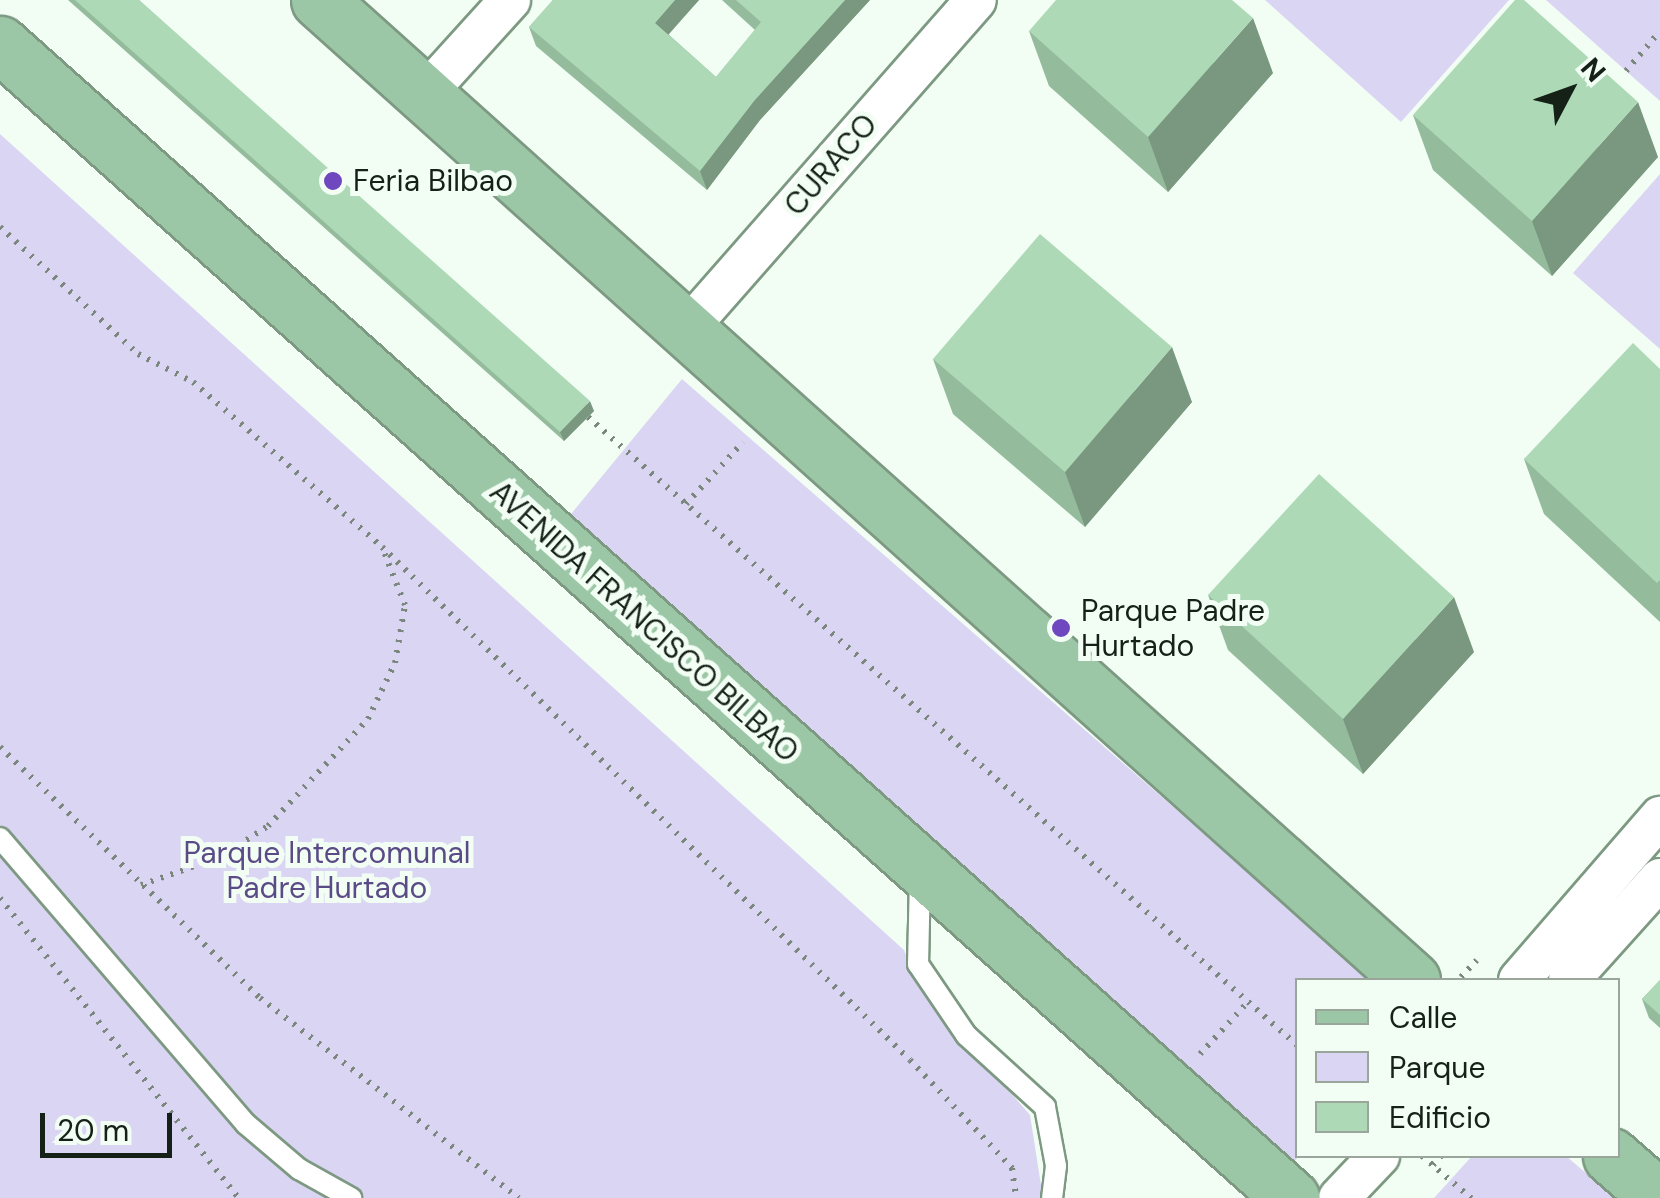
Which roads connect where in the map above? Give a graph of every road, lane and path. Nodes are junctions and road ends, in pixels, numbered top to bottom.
1 (319, 0) edge
2 (510, 0) edge
3 (976, 0) edge
4 (1660, 31) edge
5 (0, 44) edge
6 (1626, 71) dead end
7 (424, 94) junction
8 (0, 227) edge
9 (686, 330) junction
10 (774, 408) junction
11 (588, 417) edge
12 (686, 504) junction
13 (382, 546) junction
14 (0, 747) edge
15 (1660, 816) edge
16 (0, 838) edge
17 (920, 870) junction
18 (1660, 878) edge
19 (141, 885) junction
20 (0, 898) edge
21 (1477, 960) dead end
22 (1410, 978) edge
23 (1460, 978) edge
24 (1521, 978) edge
25 (1572, 978) edge
26 (1295, 1043) edge
27 (1377, 1158) edge
28 (1424, 1158) edge
29 (1439, 1158) edge
30 (1613, 1158) edge
31 (1433, 1165) junction
32 (239, 1198) edge
33 (350, 1198) edge
34 (519, 1198) edge
35 (1016, 1198) edge
36 (1052, 1198) edge
37 (1291, 1198) edge
38 (1339, 1198) edge
39 (1471, 1198) edge
40 (1659, 1198) edge

1 - 7 main road
2 - 7 street
3 - 9 street, CURACO
4 - 6 path
5 - 17 main road, AVENIDA FRANCISCO BILBAO
7 - 9 main road
8 - 13 path
9 - 10 main road
10 - 12 path
10 - 22 main road
11 - 12 path
12 - 26 path
13 - 19 path
13 - 35 path
14 - 19 path
15 - 24 street
16 - 33 lane
17 - 36 lane
17 - 37 main road, AVENIDA FRANCISCO BILBAO
18 - 25 street
19 - 34 path
20 - 32 path
21 - 23 path
27 - 38 street
28 - 31 path
29 - 31 path
30 - 40 main road
31 - 39 path

